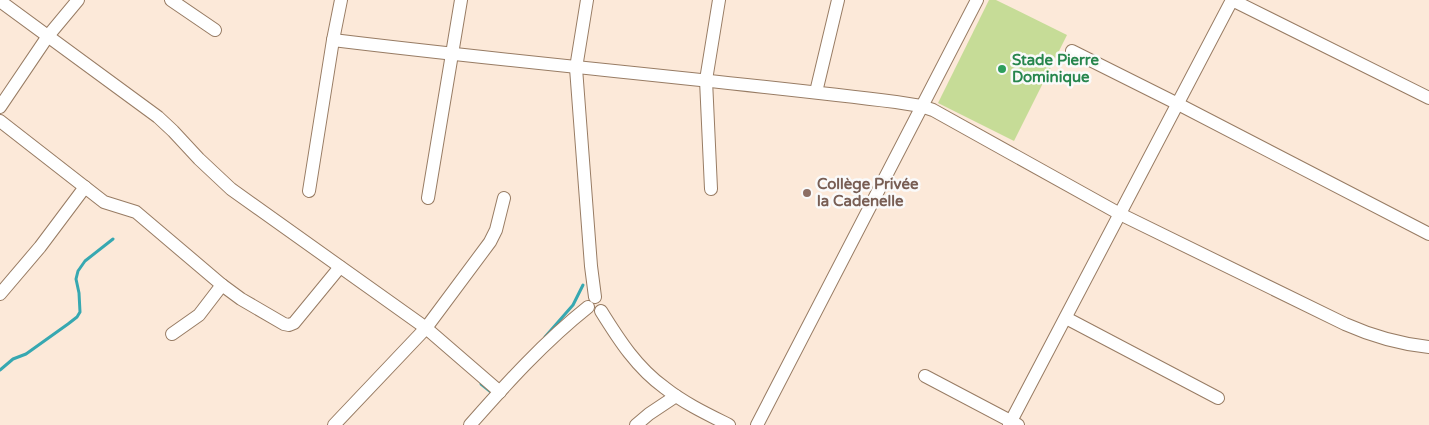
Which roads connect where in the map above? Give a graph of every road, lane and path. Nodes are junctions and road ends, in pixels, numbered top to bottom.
1 (78, 0) edge
2 (171, 0) edge
3 (341, 0) edge
4 (461, 0) edge
5 (587, 0) edge
6 (719, 0) edge
7 (838, 0) edge
8 (977, 0) edge
9 (0, 1) edge
10 (215, 30) dead end
11 (48, 36) junction
12 (333, 40) junction
13 (1072, 51) dead end
14 (452, 54) junction
15 (576, 68) junction
16 (706, 80) junction
17 (816, 92) junction
18 (1429, 98) edge
19 (1178, 104) junction
20 (922, 106) junction
21 (0, 107) edge
22 (0, 121) edge
23 (85, 187) junction
24 (711, 189) dead end
25 (309, 191) dead end
26 (428, 198) dead end
27 (504, 198) dead end
28 (1120, 214) junction
29 (1429, 234) edge
30 (340, 268) junction
31 (222, 286) junction
32 (0, 294) edge
33 (591, 302) junction
34 (1066, 318) junction
35 (426, 328) junction
36 (172, 334) dead end
37 (1429, 347) edge
38 (925, 376) dead end
39 (500, 392) junction
40 (676, 396) junction
41 (1218, 398) dead end
42 (1013, 424) edge
43 (334, 425) edge
44 (470, 425) edge
45 (636, 425) edge
46 (729, 425) edge
47 (757, 425) edge

1 - 11 street
2 - 10 street
3 - 12 street
4 - 14 street
5 - 15 street
6 - 16 street
7 - 17 street
8 - 20 street
9 - 11 street
11 - 21 street
11 - 30 street
12 - 14 street
12 - 25 street
13 - 19 street
14 - 15 street
14 - 26 street
15 - 16 street
15 - 33 street
16 - 17 street
16 - 24 street
17 - 20 street
18 - 19 street
19 - 28 street
19 - 29 street
20 - 28 street
20 - 47 street
22 - 23 street
23 - 31 street
23 - 32 street
27 - 35 street
28 - 34 street
28 - 37 street
30 - 31 street
30 - 35 street
31 - 36 street
33 - 39 street
33 - 40 street
34 - 41 street
34 - 42 street
35 - 39 street
35 - 43 street
38 - 42 street
39 - 44 street
40 - 45 street
40 - 46 street

